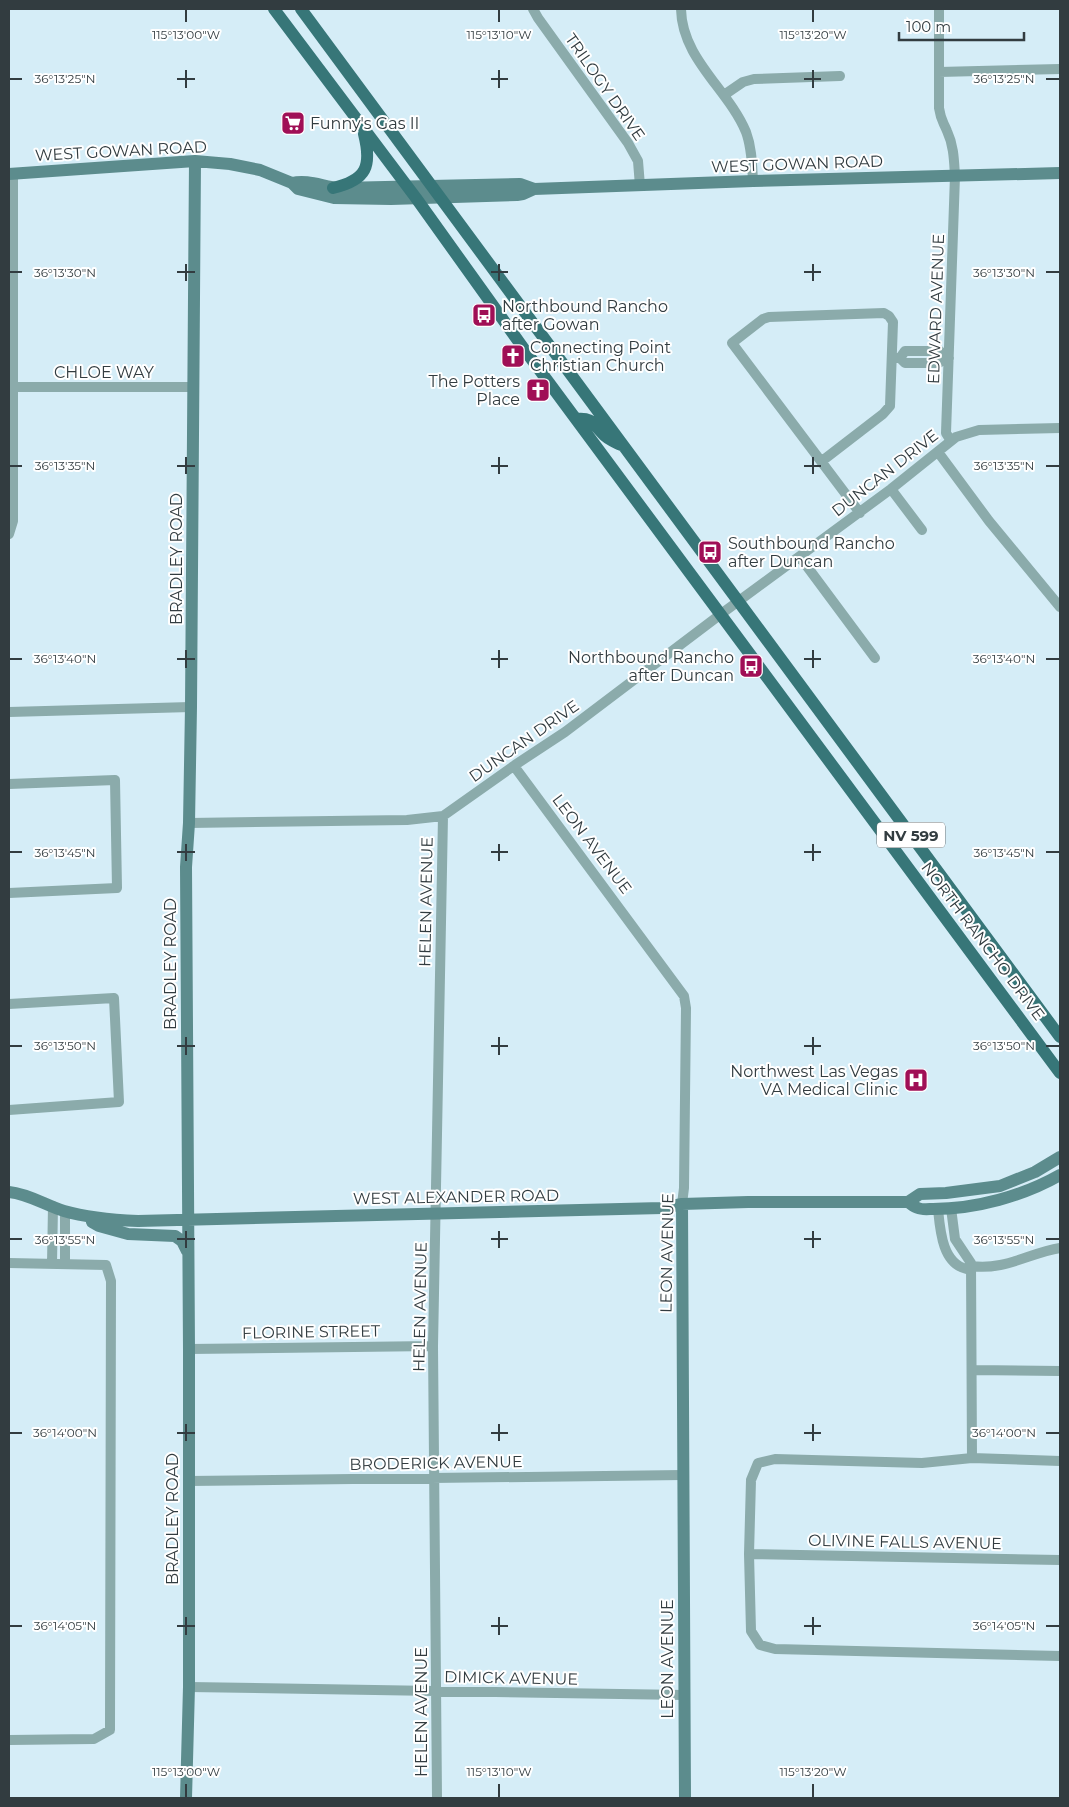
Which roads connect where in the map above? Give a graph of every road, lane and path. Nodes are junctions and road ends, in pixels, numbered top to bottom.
1 (274, 9) edge
2 (301, 9) edge
3 (534, 9) edge
4 (680, 9) edge
5 (939, 9) edge
6 (1060, 69) edge
7 (939, 72) junction
8 (840, 76) dead end
9 (724, 94) junction
10 (363, 129) junction
11 (195, 160) junction
12 (1060, 173) edge
13 (11, 174) edge
14 (955, 176) junction
15 (753, 181) junction
16 (292, 182) junction
17 (406, 186) junction
18 (431, 186) junction
19 (640, 186) junction
20 (333, 188) junction
21 (534, 190) junction
22 (440, 197) junction
23 (416, 198) junction
24 (896, 358) junction
25 (947, 358) junction
26 (14, 387) junction
27 (194, 387) junction
28 (581, 387) junction
29 (558, 393) junction
30 (576, 419) junction
31 (1060, 428) edge
32 (951, 440) junction
33 (625, 447) junction
34 (938, 452) junction
35 (822, 461) junction
36 (891, 489) junction
37 (860, 512) junction
38 (922, 530) dead end
39 (9, 534) edge
40 (800, 557) junction
41 (738, 601) junction
42 (1060, 607) edge
43 (721, 614) junction
44 (875, 658) dead end
45 (191, 707) junction
46 (9, 712) edge
47 (514, 766) junction
48 (9, 784) edge
49 (443, 816) junction
50 (189, 823) junction
51 (9, 893) edge
52 (9, 1004) edge
53 (1060, 1037) edge
54 (1060, 1073) edge
55 (9, 1110) edge
56 (1060, 1157) edge
57 (1060, 1175) edge
58 (9, 1192) edge
59 (908, 1202) junction
60 (682, 1204) junction
61 (59, 1208) junction
62 (944, 1208) junction
63 (80, 1214) junction
64 (437, 1214) junction
65 (187, 1219) junction
66 (1060, 1248) edge
67 (187, 1251) junction
68 (9, 1263) edge
69 (52, 1264) junction
70 (65, 1264) junction
71 (971, 1266) junction
72 (433, 1346) junction
73 (188, 1349) junction
74 (972, 1370) junction
75 (1060, 1371) edge
76 (972, 1458) junction
77 (1060, 1461) edge
78 (683, 1475) junction
79 (435, 1478) junction
80 (188, 1482) junction
81 (748, 1554) junction
82 (1060, 1560) edge
83 (1060, 1656) edge
84 (189, 1687) junction
85 (437, 1692) junction
86 (684, 1695) junction
87 (9, 1740) edge
88 (186, 1798) edge
89 (436, 1798) edge
90 (685, 1798) edge

1 - 10 main road, NORTH RANCHO DRIVE / NV 599
2 - 18 main road, NORTH RANCHO DRIVE / NV 599
3 - 19 street, TRILOGY DRIVE
4 - 9 street
5 - 7 street, EDWARD AVENUE
6 - 7 street
7 - 14 street, EDWARD AVENUE
8 - 9 street
9 - 15 street
10 - 17 main road, NORTH RANCHO DRIVE / NV 599
10 - 20 main road
11 - 13 street, WEST GOWAN ROAD
11 - 16 street, WEST GOWAN ROAD
11 - 27 street, BRADLEY ROAD
12 - 14 street, WEST GOWAN ROAD
13 - 26 street
14 - 15 street, WEST GOWAN ROAD
14 - 25 street, EDWARD AVENUE
15 - 19 street, WEST GOWAN ROAD
16 - 20 street, WEST GOWAN ROAD
16 - 23 street, WEST GOWAN ROAD
17 - 18 street, WEST GOWAN ROAD
17 - 20 street, WEST GOWAN ROAD
17 - 23 main road, NORTH RANCHO DRIVE / NV 599
18 - 21 street, WEST GOWAN ROAD
18 - 22 main road, NORTH RANCHO DRIVE / NV 599
19 - 21 street, WEST GOWAN ROAD
21 - 22 street, WEST GOWAN ROAD
22 - 23 street, WEST GOWAN ROAD
22 - 28 main road, NORTH RANCHO DRIVE / NV 599
23 - 29 main road, NORTH RANCHO DRIVE / NV 599
24 - 25 street
24 - 35 street
24 - 35 street
25 - 32 street, EDWARD AVENUE
26 - 27 street, CHLOE WAY
26 - 39 street
27 - 45 street, BRADLEY ROAD
28 - 29 main road
28 - 33 main road, NORTH RANCHO DRIVE / NV 599
29 - 30 main road, NORTH RANCHO DRIVE / NV 599
30 - 33 main road
30 - 43 main road, NORTH RANCHO DRIVE / NV 599
31 - 32 street, DUNCAN DRIVE
32 - 34 street, DUNCAN DRIVE
33 - 41 main road, NORTH RANCHO DRIVE / NV 599
34 - 36 street, DUNCAN DRIVE
34 - 42 street
35 - 37 street
36 - 37 street, DUNCAN DRIVE
36 - 38 street
37 - 40 street, DUNCAN DRIVE
40 - 41 street, DUNCAN DRIVE
40 - 44 street
41 - 43 street, DUNCAN DRIVE
41 - 53 main road, NORTH RANCHO DRIVE / NV 599
43 - 47 street, DUNCAN DRIVE
43 - 54 main road, NORTH RANCHO DRIVE / NV 599
45 - 46 street
45 - 50 street, BRADLEY ROAD
47 - 49 street, DUNCAN DRIVE
47 - 60 street, LEON AVENUE
48 - 51 street
49 - 50 street
49 - 64 street, HELEN AVENUE
50 - 65 street, BRADLEY ROAD
52 - 55 street
56 - 59 street, WEST ALEXANDER ROAD
57 - 62 street, WEST ALEXANDER ROAD
58 - 61 street, WEST ALEXANDER ROAD
59 - 60 street, WEST ALEXANDER ROAD
59 - 62 street, WEST ALEXANDER ROAD
60 - 64 street, WEST ALEXANDER ROAD
60 - 78 street, LEON AVENUE
61 - 63 street, WEST ALEXANDER ROAD
61 - 69 street
61 - 70 street
62 - 71 street
63 - 65 street, WEST ALEXANDER ROAD
63 - 67 street
64 - 65 street, WEST ALEXANDER ROAD
64 - 72 street, HELEN AVENUE
65 - 67 street, BRADLEY ROAD
66 - 71 street
67 - 73 street, BRADLEY ROAD
68 - 69 street
69 - 70 street
70 - 87 street
71 - 74 street
72 - 73 street, FLORINE STREET
72 - 79 street, HELEN AVENUE
73 - 80 street, BRADLEY ROAD
74 - 75 street
74 - 76 street
76 - 77 street
76 - 81 street
78 - 79 street, BRODERICK AVENUE
78 - 86 street, LEON AVENUE
79 - 80 street, BRODERICK AVENUE
79 - 85 street, HELEN AVENUE
80 - 84 street, BRADLEY ROAD
81 - 82 street, OLIVINE FALLS AVENUE
81 - 83 street
84 - 85 street, DIMICK AVENUE
84 - 88 street, BRADLEY ROAD
85 - 86 street, DIMICK AVENUE
85 - 89 street, HELEN AVENUE
86 - 90 street, LEON AVENUE

